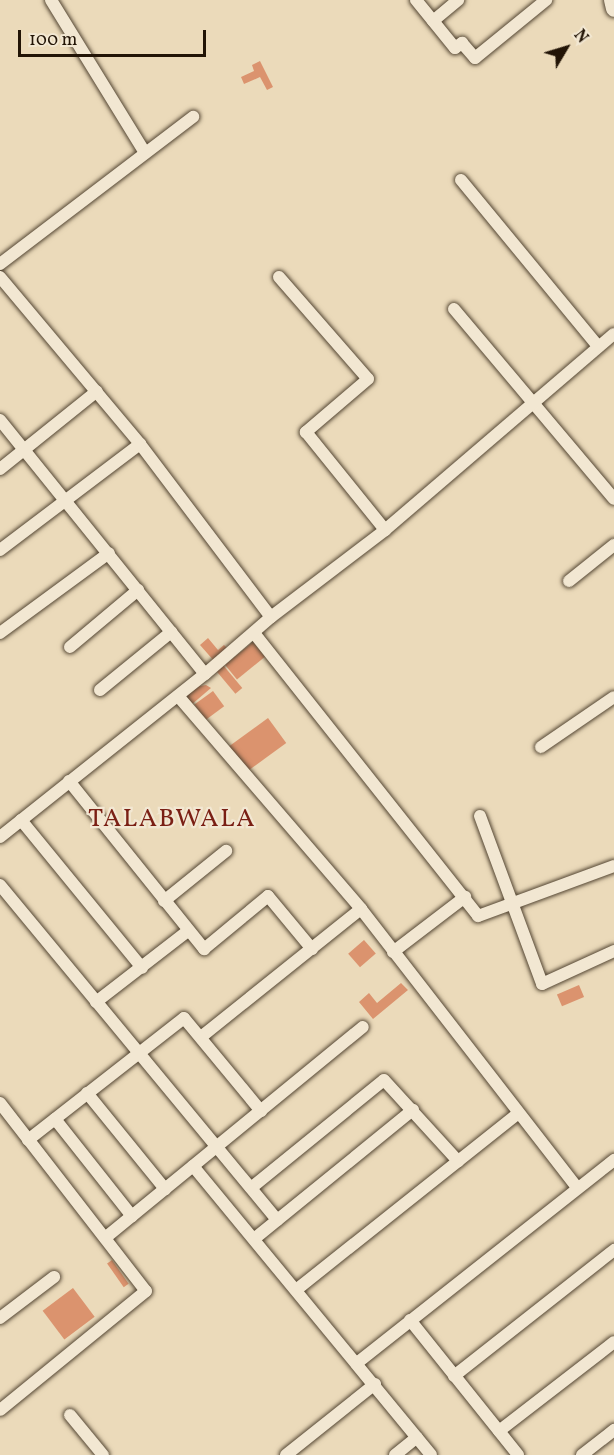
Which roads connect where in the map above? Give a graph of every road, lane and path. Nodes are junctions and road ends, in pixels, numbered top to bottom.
1 (51, 0) edge
2 (416, 0) edge
3 (458, 0) edge
4 (546, 0) edge
5 (612, 0) edge
6 (614, 9) edge
7 (433, 21) junction
8 (193, 117) dead end
9 (144, 151) junction
10 (461, 180) dead end
11 (0, 264) edge
12 (279, 277) dead end
13 (0, 278) edge
14 (454, 309) dead end
15 (614, 334) edge
16 (597, 345) junction
17 (97, 391) junction
18 (535, 400) junction
19 (0, 420) edge
20 (140, 444) junction
21 (25, 448) junction
22 (0, 469) edge
23 (65, 499) junction
24 (614, 499) edge
25 (385, 530) junction
26 (614, 545) edge
27 (0, 550) edge
28 (109, 553) junction
29 (569, 581) dead end
30 (138, 590) junction
31 (271, 616) junction
32 (171, 632) junction
33 (0, 633) edge
34 (254, 633) junction
35 (70, 647) dead end
36 (205, 674) junction
37 (100, 690) dead end
38 (178, 696) junction
39 (614, 697) edge
40 (541, 747) dead end
41 (69, 781) junction
42 (480, 816) dead end
43 (21, 820) junction
44 (0, 837) edge
45 (226, 850) dead end
46 (614, 866) edge
47 (0, 885) edge
48 (465, 897) junction
49 (164, 901) junction
50 (513, 905) junction
51 (361, 909) junction
52 (188, 931) junction
53 (312, 949) junction
54 (614, 951) edge
55 (393, 952) junction
56 (142, 968) junction
57 (96, 1002) junction
58 (363, 1027) dead end
59 (201, 1037) junction
60 (138, 1053) junction
61 (87, 1093) junction
62 (0, 1103) edge
63 (413, 1110) junction
64 (261, 1111) junction
65 (517, 1114) junction
66 (55, 1119) junction
67 (28, 1140) junction
68 (216, 1147) junction
69 (614, 1160) edge
70 (458, 1161) junction
71 (193, 1166) junction
72 (577, 1187) junction
73 (251, 1188) junction
74 (165, 1189) junction
75 (132, 1216) junction
76 (277, 1220) junction
77 (105, 1238) junction
78 (254, 1239) junction
79 (614, 1250) edge
80 (54, 1277) dead end
81 (296, 1290) junction
82 (0, 1318) edge
83 (410, 1320) junction
84 (614, 1342) edge
85 (357, 1363) junction
86 (454, 1376) junction
87 (375, 1384) junction
88 (0, 1410) edge
89 (70, 1415) dead end
90 (614, 1430) edge
91 (499, 1431) junction
92 (417, 1437) junction
93 (103, 1455) edge
94 (286, 1455) edge
95 (394, 1455) edge
96 (431, 1455) edge
97 (518, 1455) edge
98 (582, 1455) edge

1 - 9 street
2 - 7 street
3 - 7 street
4 - 7 street
5 - 6 main road
8 - 9 street
9 - 11 street
10 - 16 street
12 - 25 street
13 - 17 street
14 - 18 street
15 - 16 street
16 - 18 street
17 - 20 street
17 - 21 street
18 - 24 street
18 - 25 street
19 - 21 street
20 - 23 street
20 - 31 street
21 - 22 street
21 - 23 street
23 - 27 street
23 - 28 street
25 - 31 street
26 - 29 street
28 - 30 street
28 - 33 street
30 - 32 street
30 - 35 street
31 - 34 street
32 - 36 street
32 - 37 street
34 - 36 street
34 - 48 street
36 - 38 street
38 - 41 street
38 - 51 street
39 - 40 street
41 - 43 street
41 - 49 street
42 - 50 street
43 - 44 street
43 - 56 street
45 - 49 street
46 - 50 street
47 - 57 street
48 - 50 street
48 - 55 street
49 - 52 street
50 - 54 street
51 - 53 street
51 - 55 street
52 - 53 street
52 - 56 street
53 - 59 street
55 - 65 street
56 - 57 street
57 - 60 street
58 - 64 street
59 - 60 street
59 - 64 street
60 - 61 street
60 - 68 street
61 - 66 street
61 - 74 street
62 - 67 street
63 - 70 street
63 - 73 street
63 - 76 street
64 - 68 street
65 - 70 street
65 - 72 street
66 - 67 street
66 - 75 street
67 - 77 street
68 - 71 street
68 - 73 street
69 - 72 street
70 - 81 street
71 - 74 street
71 - 78 street
72 - 83 street
73 - 76 street
74 - 75 street
75 - 77 street
76 - 78 street
77 - 88 street
78 - 81 street
79 - 86 street
80 - 82 street
81 - 85 street
83 - 85 street
83 - 86 street
84 - 91 street
85 - 87 street
86 - 91 street
87 - 92 street
87 - 94 street
89 - 93 street
90 - 98 street
91 - 97 street
92 - 95 street
92 - 96 street

